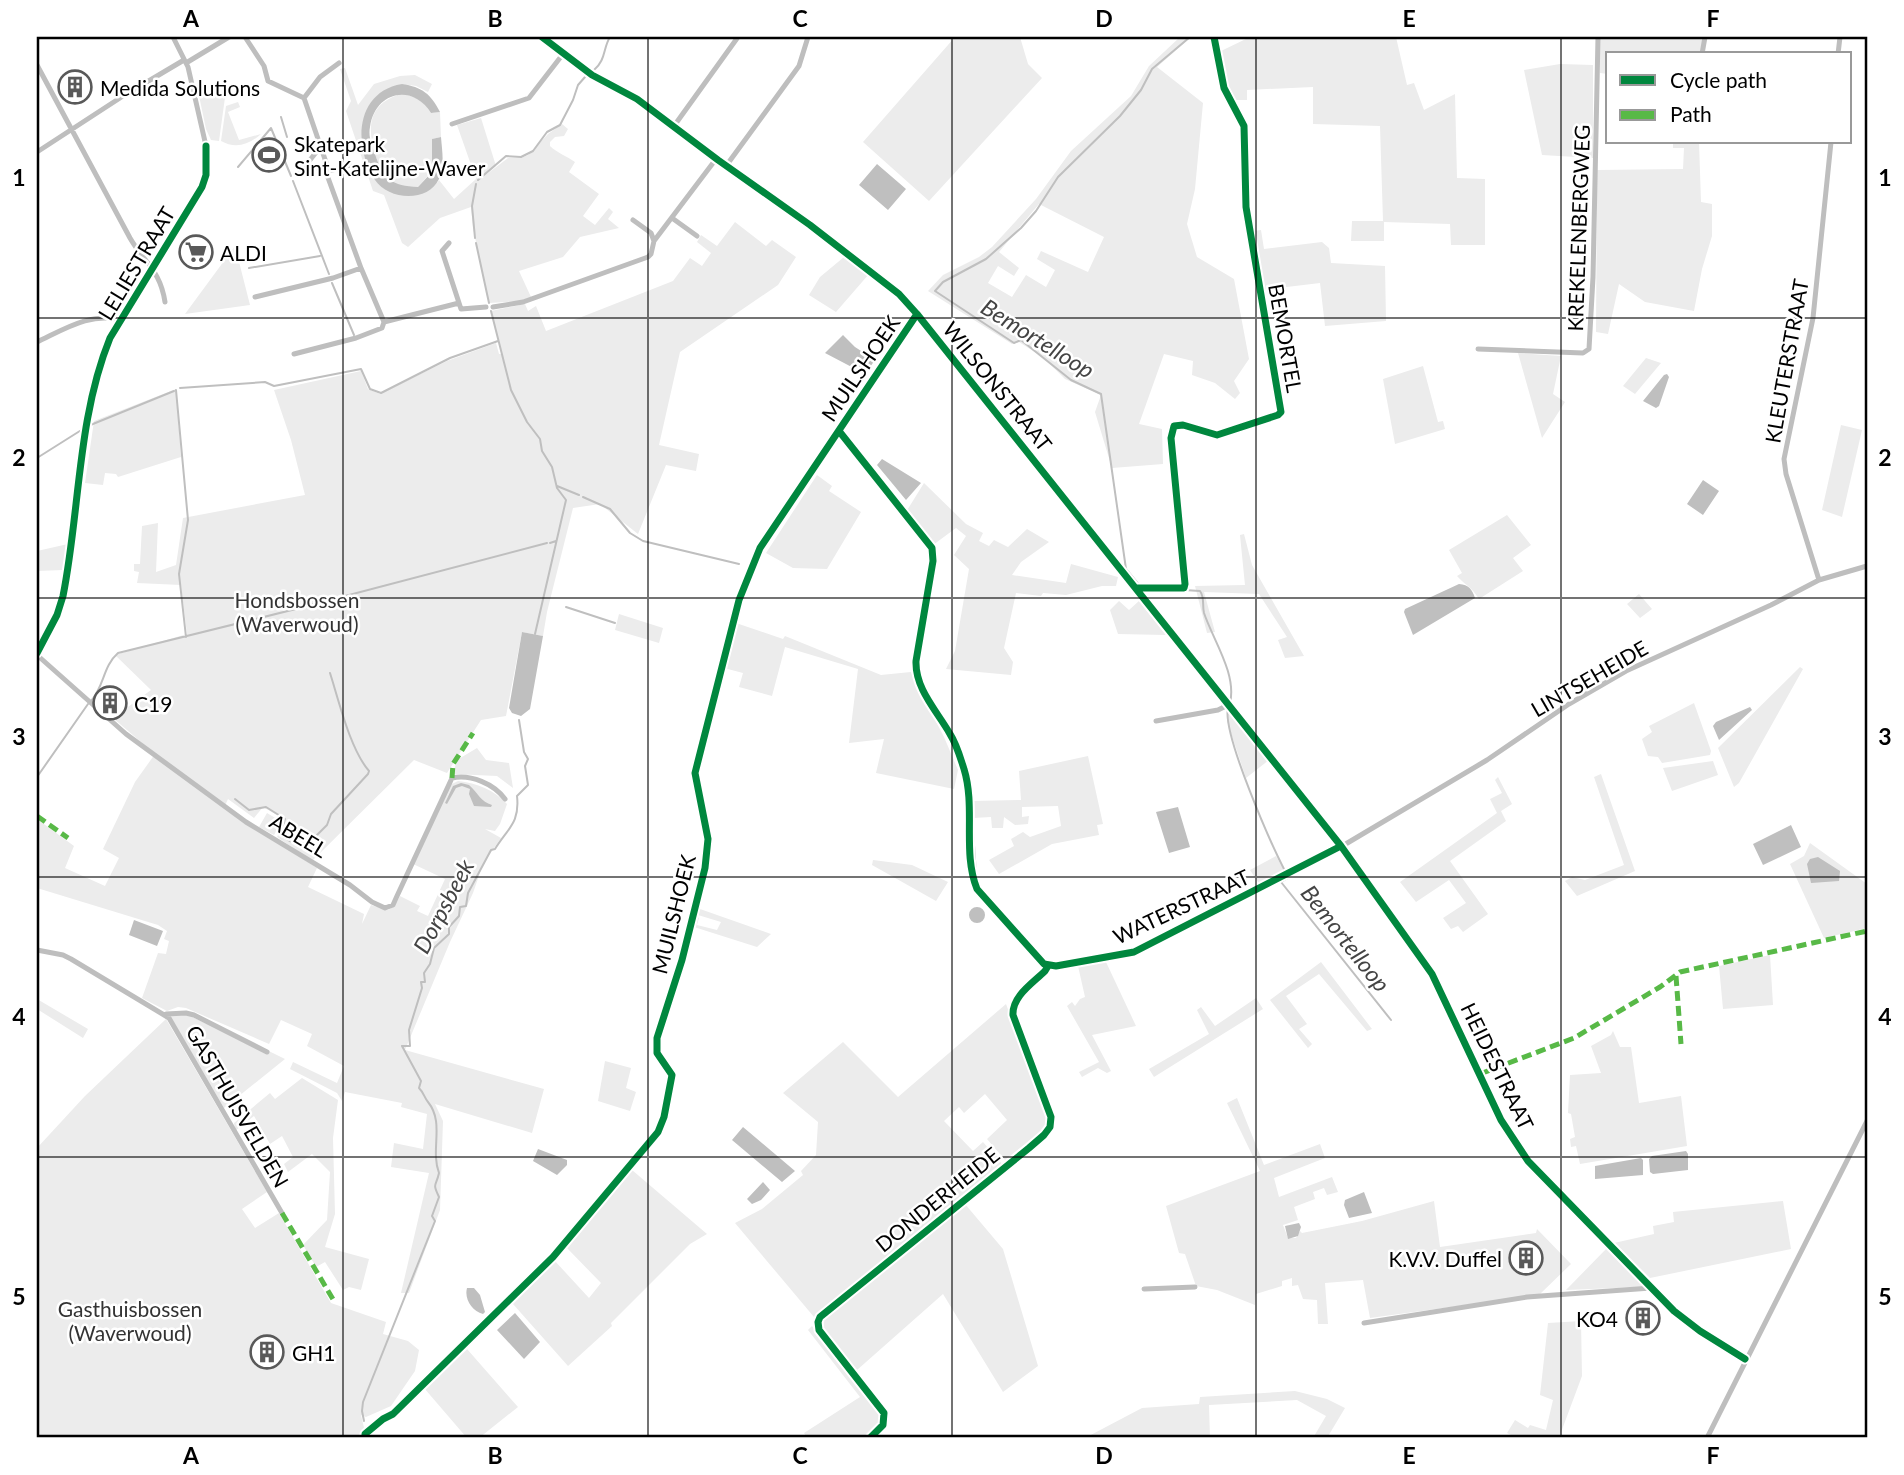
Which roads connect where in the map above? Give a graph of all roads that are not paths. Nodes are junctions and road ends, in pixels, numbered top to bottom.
1 (173, 37) edge
2 (229, 37) edge
3 (245, 37) edge
4 (542, 37) edge
5 (738, 37) edge
6 (808, 37) edge
7 (1214, 37) edge
8 (1598, 37) edge
9 (563, 54) junction
10 (185, 61) junction
11 (339, 63) dead end
12 (37, 65) edge
13 (304, 98) junction
14 (453, 124) dead end
15 (674, 126) junction
16 (72, 128) junction
17 (1831, 144) edge
18 (321, 146) junction
19 (37, 152) edge
20 (716, 159) junction
21 (350, 165) dead end
22 (726, 166) junction
23 (328, 168) junction
24 (672, 218) junction
25 (633, 220) dead end
26 (697, 236) dead end
27 (654, 241) junction
28 (449, 243) dead end
29 (154, 268) junction
30 (361, 268) junction
31 (255, 297) dead end
32 (165, 302) dead end
33 (459, 303) junction
34 (917, 314) junction
35 (121, 321) junction
36 (384, 322) junction
37 (37, 342) edge
38 (1478, 349) dead end
39 (294, 354) dead end
40 (839, 431) junction
41 (1867, 566) edge
42 (1819, 580) junction
43 (1136, 588) junction
44 (37, 654) edge
45 (1228, 705) junction
46 (1156, 721) dead end
47 (505, 799) dead end
48 (1341, 846) junction
49 (37, 950) edge
50 (1048, 966) junction
51 (166, 1014) junction
52 (267, 1052) dead end
53 (1867, 1121) edge
54 (282, 1213) dead end
55 (1195, 1287) dead end
56 (1651, 1288) junction
57 (1144, 1289) dead end
58 (1364, 1323) dead end
59 (1745, 1359) junction
60 (385, 1419) dead end
61 (870, 1438) edge
62 (1707, 1438) edge

1 - 10 street, LELIESTRAAT
2 - 10 street
3 - 13 street
4 - 9 street, WILSONSTRAAT
5 - 15 street
6 - 22 street
7 - 43 street, BEMORTEL
8 - 38 street, KREKELENBERGWEG
9 - 14 street
9 - 15 street, WILSONSTRAAT
10 - 16 street
10 - 29 street, LELIESTRAAT
11 - 13 street
12 - 16 street
13 - 18 street
15 - 20 street, WILSONSTRAAT
16 - 19 street
16 - 29 street
17 - 42 street, KLEUTERSTRAAT
18 - 23 street
18 - 23 street
20 - 22 street, WILSONSTRAAT
20 - 24 street
21 - 23 street
22 - 34 street, WILSONSTRAAT
23 - 30 street
24 - 26 street
24 - 27 street
25 - 27 street
27 - 33 street
28 - 33 street
29 - 32 street
29 - 35 street, LELIESTRAAT
30 - 31 street
30 - 36 street
33 - 36 street
34 - 40 street, MUILSHOEK
34 - 43 street, WILSONSTRAAT
35 - 37 street
35 - 44 street, LELIESTRAAT
36 - 39 street
40 - 50 street
40 - 60 street, MUILSHOEK
41 - 42 street, LINTSEHEIDE
42 - 48 street, LINTSEHEIDE
43 - 45 street, WILSONSTRAAT
44 - 47 street, ABEEL
45 - 46 street
45 - 48 street, WILSONSTRAAT
48 - 50 street, WATERSTRAAT
48 - 56 street, HEIDESTRAAT
49 - 51 street, GASTHUISVELDEN
50 - 61 street, DONDERHEIDE
51 - 52 street, GASTHUISVELDEN
51 - 54 street, GASTHUISVELDEN
53 - 59 street
55 - 57 street
56 - 58 street
56 - 59 street, HEIDESTRAAT
59 - 62 street

